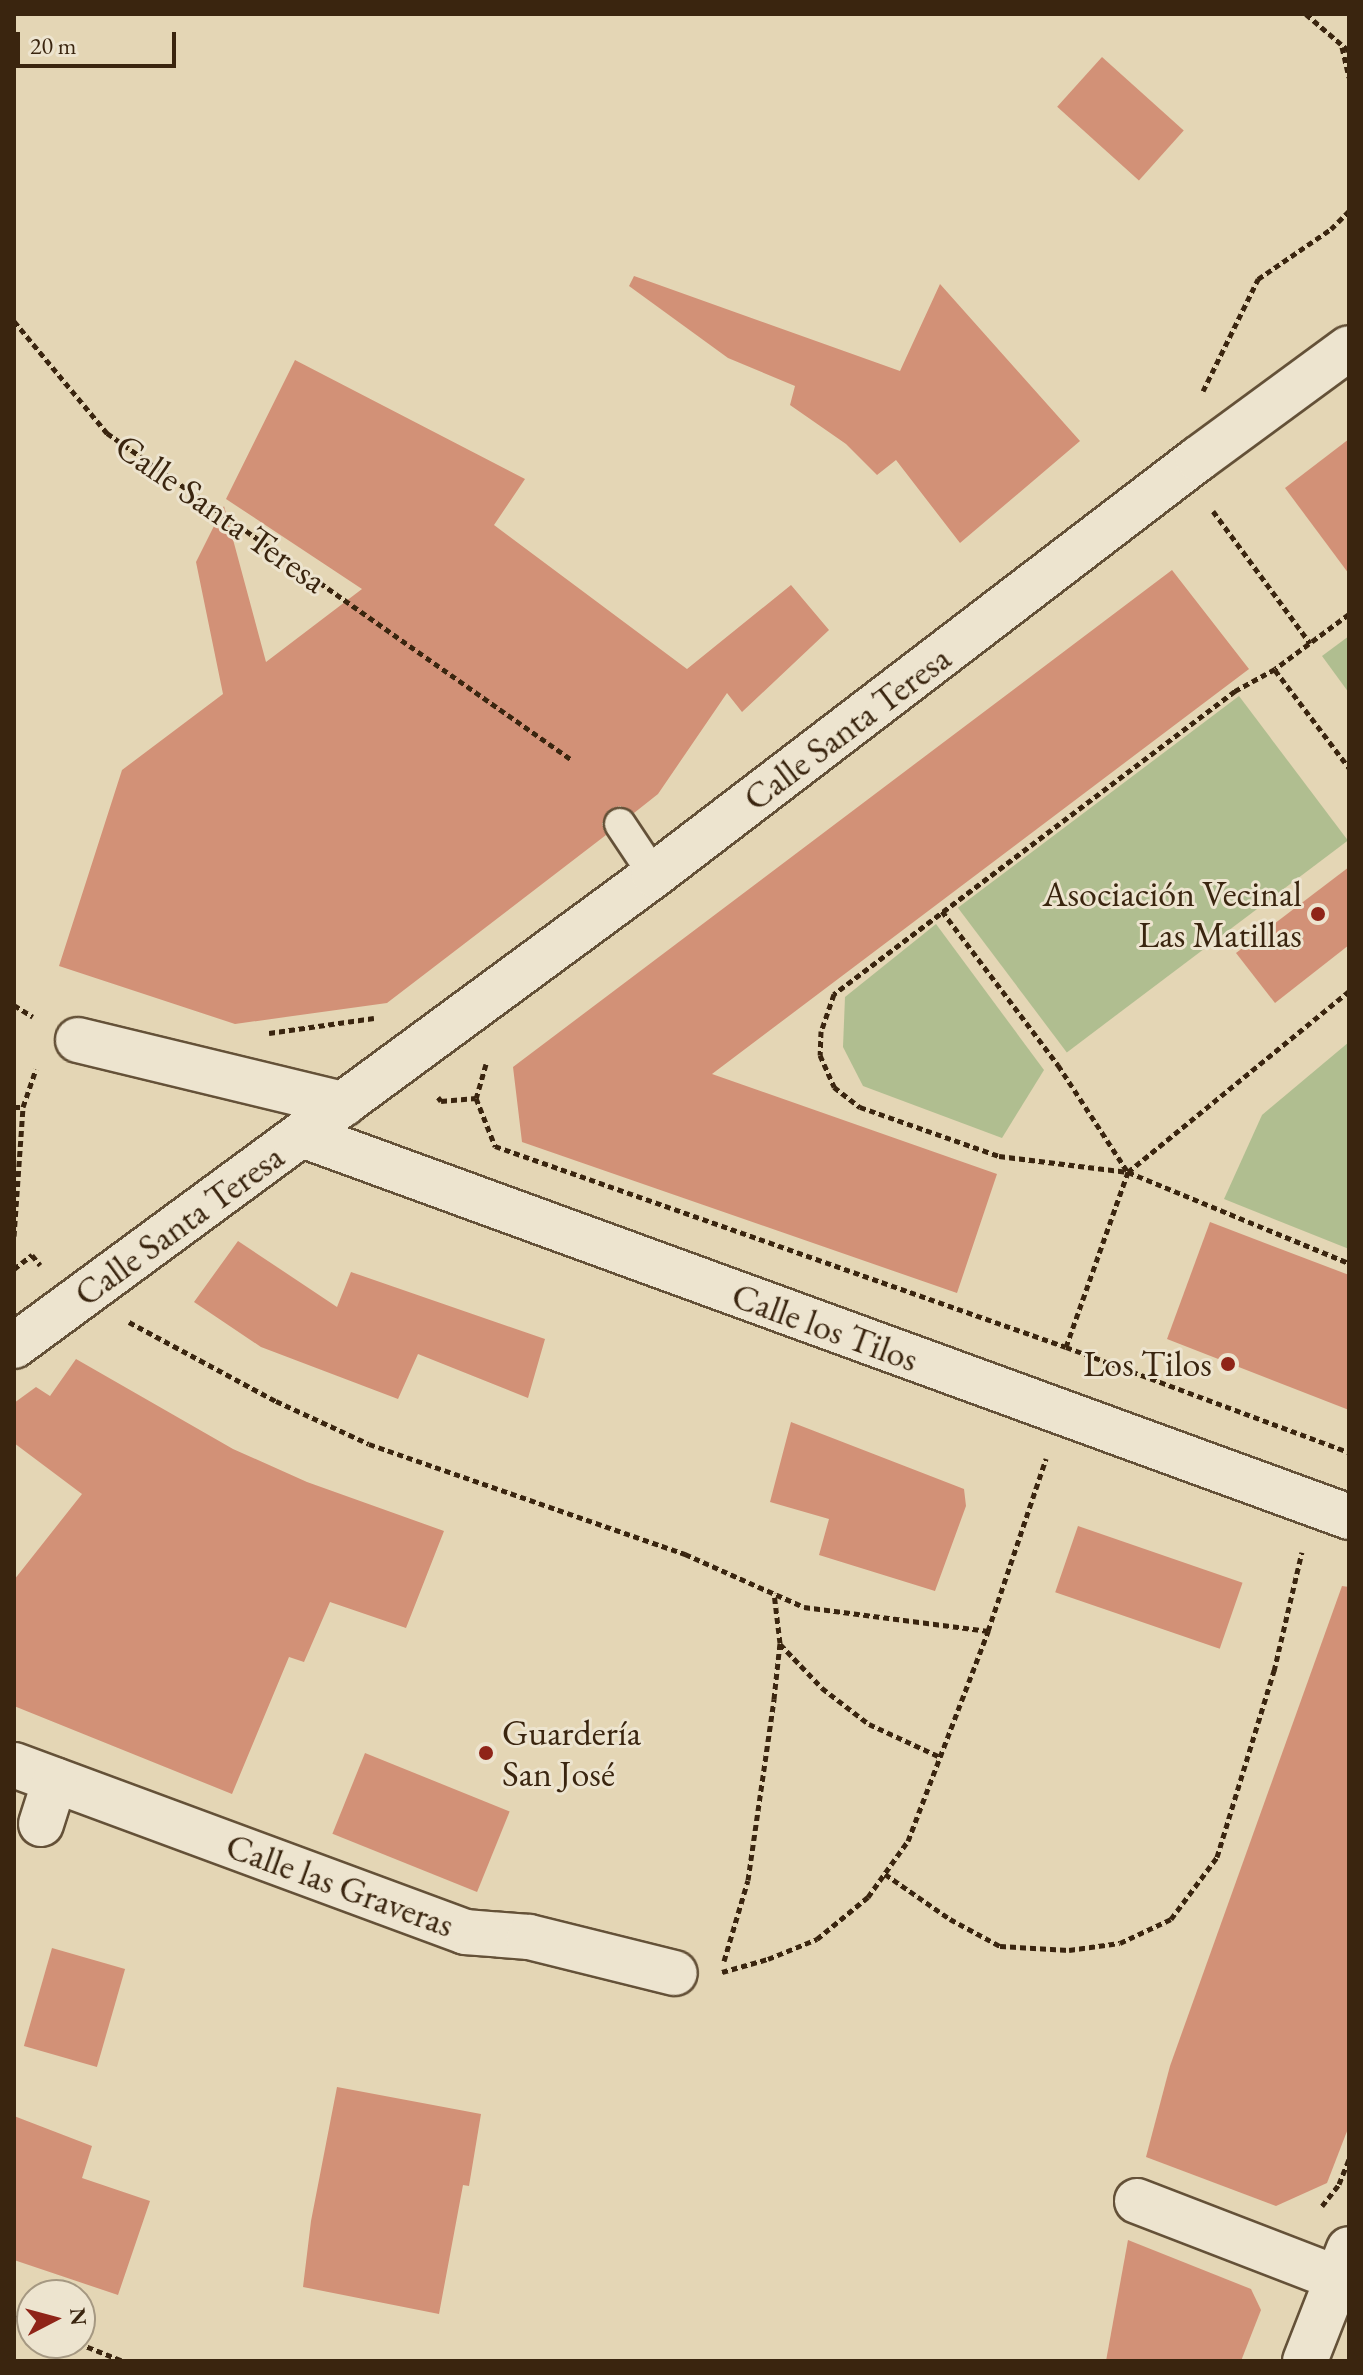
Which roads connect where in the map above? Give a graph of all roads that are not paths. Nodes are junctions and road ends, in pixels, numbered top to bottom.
1 (1349, 348) edge
2 (620, 824) dead end
3 (654, 875) junction
4 (60, 1047) road end
5 (343, 1104) junction
6 (302, 1135) junction
7 (14, 1346) edge
8 (1332, 1510) edge
9 (14, 1765) edge
10 (55, 1780) junction
11 (41, 1824) dead end
12 (675, 1973) dead end
13 (1137, 2201) dead end
14 (1343, 2264) edge
15 (1305, 2361) edge

1 - 3 street, Calle Santa Teresa
2 - 3 lane
3 - 5 street, Calle Santa Teresa
4 - 5 street, Calle Santa Teresa
5 - 6 street, Calle Santa Teresa
6 - 7 street, Calle Santa Teresa
6 - 8 street, Calle los Tilos
9 - 10 street, Calle las Graveras
10 - 11 street
10 - 12 street, Calle las Graveras
13 - 14 street
14 - 15 street

